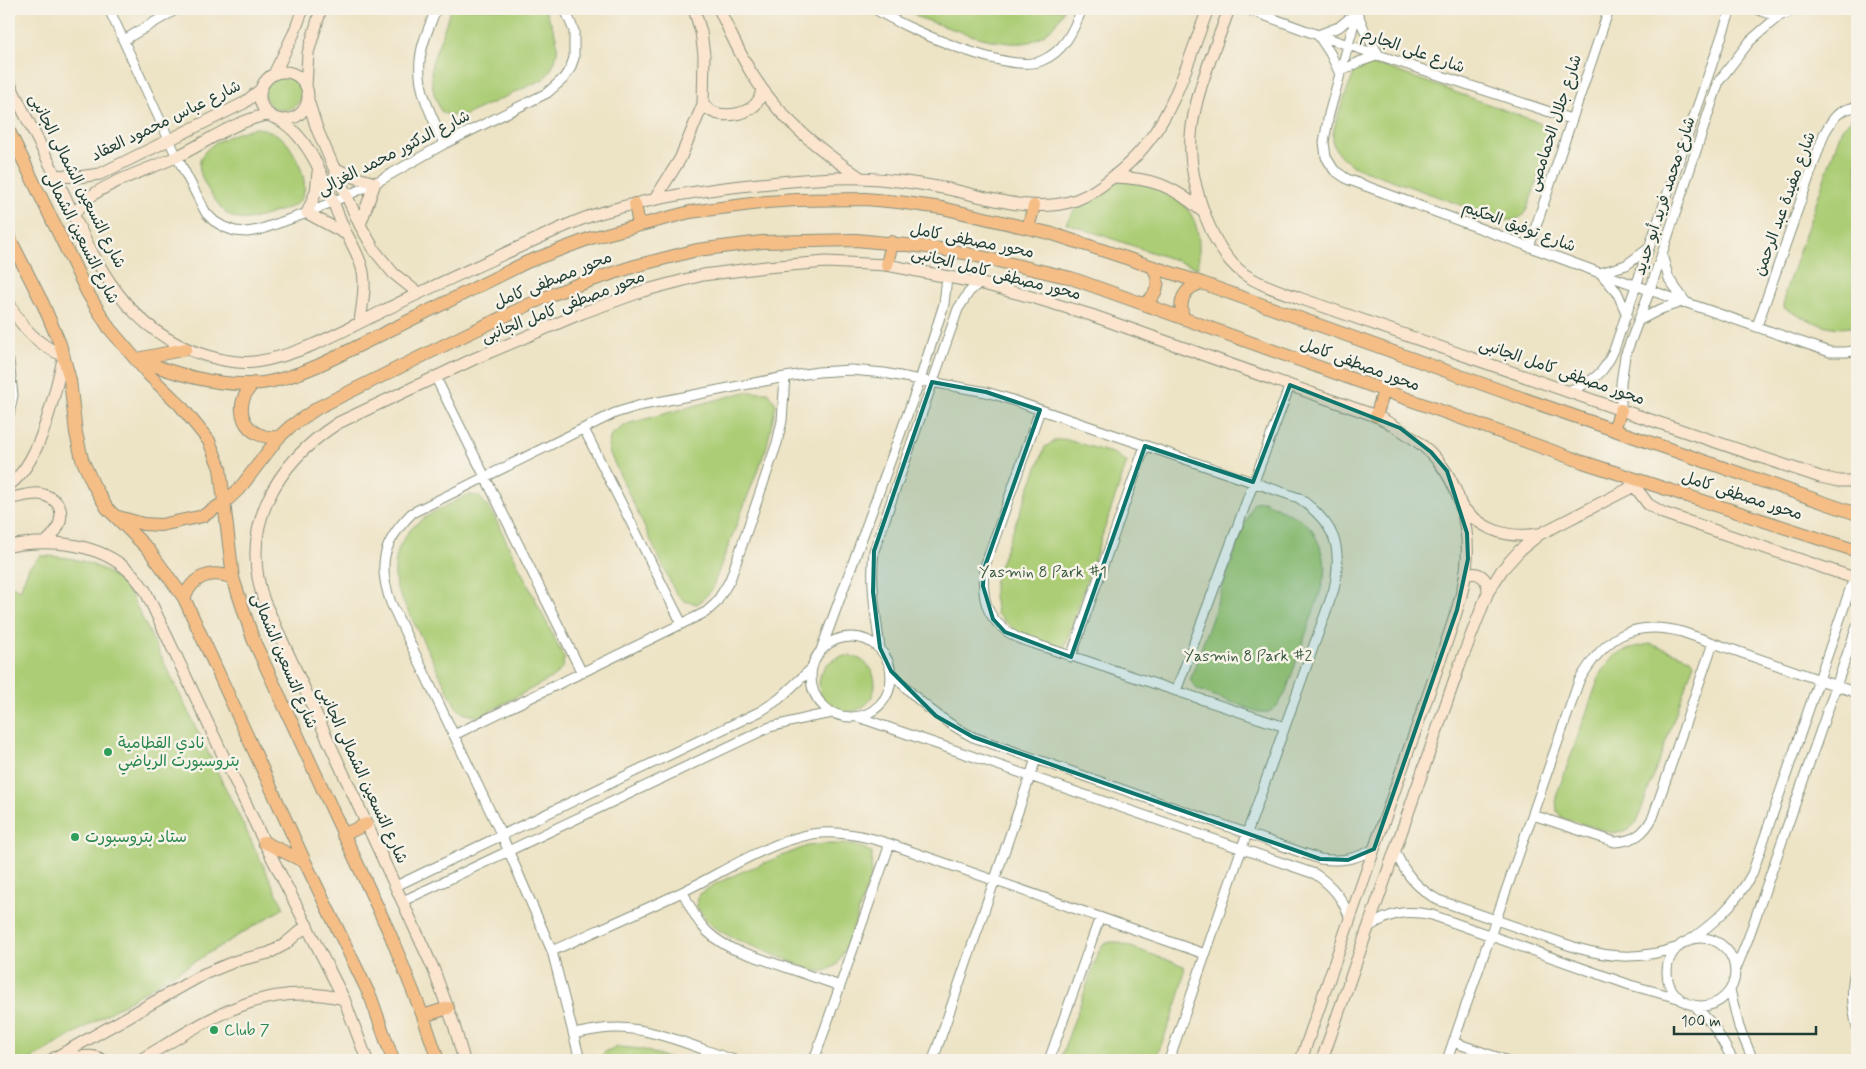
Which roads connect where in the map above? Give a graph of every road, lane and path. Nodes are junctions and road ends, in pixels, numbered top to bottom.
1 (110, 9) edge
2 (177, 9) edge
3 (303, 9) edge
4 (322, 9) edge
5 (436, 9) edge
6 (565, 9) edge
7 (694, 9) edge
8 (719, 9) edge
9 (875, 9) edge
10 (1082, 9) edge
11 (1208, 9) edge
12 (1229, 9) edge
13 (1247, 9) edge
14 (1608, 9) edge
15 (1731, 9) edge
16 (1757, 9) edge
17 (1797, 9) edge
18 (1358, 10) edge
19 (1781, 14) junction
20 (1318, 35) junction
21 (124, 40) junction
22 (1348, 44) junction
23 (1379, 55) junction
24 (1339, 72) junction
25 (274, 74) junction
26 (9, 82) edge
27 (306, 86) junction
28 (762, 89) junction
29 (260, 90) junction
30 (308, 100) junction
31 (703, 104) junction
32 (1857, 107) edge
33 (268, 115) junction
34 (1571, 119) junction
35 (281, 121) junction
36 (9, 131) edge
37 (169, 139) junction
38 (444, 144) junction
39 (177, 157) junction
40 (318, 168) junction
41 (334, 168) junction
42 (55, 175) junction
43 (1113, 177) junction
44 (861, 178) junction
45 (375, 183) junction
46 (347, 195) junction
47 (655, 199) junction
48 (332, 201) junction
49 (635, 204) junction
50 (1034, 206) junction
51 (1203, 212) junction
52 (306, 213) junction
53 (73, 215) junction
54 (360, 225) junction
55 (639, 225) junction
56 (1028, 228) junction
57 (346, 234) junction
58 (9, 237) edge
59 (892, 242) junction
60 (1530, 247) junction
61 (1648, 249) junction
62 (1662, 252) junction
63 (887, 265) junction
64 (1153, 267) junction
65 (1600, 273) junction
66 (948, 276) junction
67 (979, 283) junction
68 (1202, 283) junction
69 (1636, 285) junction
70 (1650, 290) junction
71 (418, 293) junction
72 (1684, 301) junction
73 (9, 303) edge
74 (1144, 304) junction
75 (1627, 316) junction
76 (1183, 318) junction
77 (1638, 321) junction
78 (360, 322) junction
79 (1757, 326) junction
80 (186, 349) junction
81 (1857, 350) edge
82 (64, 356) junction
83 (137, 359) junction
84 (9, 361) edge
85 (785, 376) junction
86 (436, 378) junction
87 (920, 380) junction
88 (932, 382) junction
89 (254, 383) junction
90 (1290, 385) junction
91 (1384, 391) junction
92 (1567, 391) junction
93 (1040, 410) junction
94 (1621, 410) junction
95 (9, 415) edge
96 (1376, 416) junction
97 (584, 429) junction
98 (1614, 429) junction
99 (279, 437) junction
100 (1145, 446) junction
101 (486, 477) junction
102 (1635, 481) junction
103 (1253, 482) junction
104 (1857, 482) edge
105 (9, 484) edge
106 (9, 498) edge
107 (268, 501) joint
108 (225, 502) junction
109 (1462, 507) junction
110 (1855, 512) edge
111 (115, 516) junction
112 (1540, 534) junction
113 (46, 542) junction
114 (9, 546) edge
115 (1857, 551) edge
116 (1466, 575) junction
117 (233, 578) junction
118 (1856, 579) edge
119 (1488, 592) junction
120 (184, 598) junction
121 (682, 624) junction
122 (1857, 626) edge
123 (1713, 643) junction
124 (880, 648) junction
125 (821, 650) junction
126 (1071, 656) junction
127 (811, 669) junction
128 (891, 671) junction
129 (582, 672) junction
130 (1819, 680) junction
131 (1836, 686) junction
132 (1176, 691) junction
133 (1857, 693) edge
134 (833, 713) junction
135 (858, 717) junction
136 (1285, 727) junction
137 (1417, 727) junction
138 (1436, 734) junction
139 (454, 736) junction
140 (1036, 759) junction
141 (1030, 777) junction
142 (1533, 814) junction
143 (366, 824) junction
144 (1246, 833) junction
145 (343, 836) junction
146 (502, 836) junction
147 (264, 842) junction
148 (890, 844) junction
149 (1241, 849) junction
150 (1374, 849) junction
151 (508, 851) junction
152 (1395, 851) junction
153 (305, 862) junction
154 (994, 880) junction
155 (396, 886) junction
156 (683, 892) junction
157 (403, 901) junction
158 (1100, 917) junction
159 (1350, 919) junction
160 (1496, 920) junction
161 (307, 925) junction
162 (1369, 927) junction
163 (1491, 936) junction
164 (1683, 944) junction
165 (552, 951) junction
166 (1205, 954) junction
167 (1857, 967) edge
168 (1735, 971) junction
169 (840, 986) junction
170 (1730, 990) junction
171 (1678, 998) junction
172 (344, 999) junction
173 (1695, 1006) junction
174 (448, 1008) junction
175 (424, 1016) junction
176 (1857, 1028) edge
177 (574, 1034) junction
178 (1453, 1042) junction
179 (51, 1060) edge
180 (59, 1060) edge
181 (102, 1060) edge
182 (140, 1060) edge
183 (367, 1060) edge
184 (393, 1060) edge
185 (438, 1060) edge
186 (464, 1060) edge
187 (580, 1060) edge
188 (734, 1060) edge
189 (814, 1060) edge
190 (933, 1060) edge
191 (1049, 1060) edge
192 (1169, 1060) edge
193 (1301, 1060) edge
194 (1322, 1060) edge
195 (1447, 1060) edge
196 (1504, 1060) edge
197 (1733, 1060) edge
198 (1753, 1060) edge

1 - 21 street, شارع الدكتور محمد الغزالى
2 - 21 street
3 - 25 street
4 - 27 street
5 - 38 street
6 - 38 street, شارع الدكتور محمد الغزالى
7 - 31 street
8 - 28 street
9 - 10 street
11 - 43 street
12 - 51 street, محور مصطفى كامل الجانبى
13 - 20 street, شارع على الجارم
14 - 34 street, شارع جلال الحمامصى
15 - 61 street, شارع محمد فريد أبو حديد
16 - 19 street
17 - 19 street
18 - 20 street
18 - 22 street, شارع توفيق الحكيم
18 - 23 street
19 - 62 street, شارع محمد فريد أبو حديد
20 - 22 street, شارع على الجارم
20 - 24 street
21 - 37 street, شارع الدكتور محمد الغزالى
22 - 23 street, شارع على الجارم
22 - 24 street, شارع توفيق الحكيم
23 - 24 street
23 - 34 street, شارع على الجارم
24 - 60 street, شارع توفيق الحكيم
25 - 27 street
25 - 29 street
26 - 42 street, شارع التسعين الشمالى الجانبى
27 - 30 street
28 - 31 street
28 - 44 street
29 - 33 street
29 - 37 street, شارع عباس محمود العقاد
30 - 35 street
30 - 41 street
31 - 47 street
32 - 79 street, شارع مفيدة عبد الرحمن
33 - 35 street
33 - 39 street, شارع عباس محمود العقاد
34 - 60 street, شارع جلال الحمامصى
35 - 40 street
36 - 83 main road, شارع التسعين الشمالى
37 - 39 street, شارع الدكتور محمد الغزالى
37 - 42 street, شارع عباس محمود العقاد
38 - 45 street, شارع الدكتور محمد الغزالى
39 - 52 street, شارع الدكتور محمد الغزالى
39 - 53 street, شارع عباس محمود العقاد
40 - 48 street
40 - 52 street
41 - 45 street
41 - 46 street
42 - 53 street, شارع التسعين الشمالى الجانبى
43 - 50 street
43 - 51 street
44 - 47 street
44 - 50 street
45 - 46 street, شارع الدكتور محمد الغزالى
45 - 54 street
46 - 48 street, شارع الدكتور محمد الغزالى
46 - 54 street
47 - 49 street
48 - 52 street, شارع الدكتور محمد الغزالى
48 - 57 street
49 - 55 main road
49 - 71 street
50 - 56 main road
51 - 92 street, محور مصطفى كامل الجانبى
52 - 57 street
53 - 80 street, شارع التسعين الشمالى الجانبى
54 - 71 street
55 - 56 main road, محور مصطفى كامل
55 - 89 main road, محور مصطفى كامل
56 - 64 main road, محور مصطفى كامل
57 - 78 street
58 - 82 main road
59 - 63 main road
59 - 74 main road, محور مصطفى كامل
59 - 99 main road, محور مصطفى كامل
60 - 65 street, شارع توفيق الحكيم
61 - 65 street
61 - 69 street, شارع محمد فريد أبو حديد
62 - 70 street, شارع محمد فريد أبو حديد
62 - 72 street
63 - 66 street, محور مصطفى كامل الجانبى
63 - 86 street, محور مصطفى كامل الجانبى
64 - 68 main road, محور مصطفى كامل
64 - 74 main road
65 - 69 street, شارع توفيق الحكيم
65 - 75 street
66 - 67 street, محور مصطفى كامل الجانبى
66 - 87 street
67 - 88 street
67 - 90 street, محور مصطفى كامل الجانبى
68 - 76 main road
68 - 98 main road, محور مصطفى كامل
69 - 70 street, شارع توفيق الحكيم
69 - 75 street, شارع محمد فريد أبو حديد
70 - 72 street, شارع توفيق الحكيم
70 - 77 street, شارع محمد فريد أبو حديد
71 - 78 street
72 - 77 street
72 - 79 street, شارع توفيق الحكيم
73 - 82 street
74 - 76 main road, محور مصطفى كامل
75 - 92 street, شارع محمد فريد أبو حديد
76 - 91 main road, محور مصطفى كامل
77 - 94 street, شارع محمد فريد أبو حديد
78 - 80 street
79 - 81 street, شارع توفيق الحكيم
80 - 83 main road
82 - 105 street
82 - 111 main road
83 - 89 main road, محور مصطفى كامل
83 - 108 main road, شارع التسعين الشمالى
84 - 95 street
85 - 87 street
85 - 97 street
85 - 121 street
86 - 101 street
86 - 107 street, محور مصطفى كامل الجانبى
87 - 88 street
87 - 125 street
88 - 93 street
88 - 124 street
89 - 99 main road
90 - 96 street, محور مصطفى كامل الجانبى
90 - 103 street
91 - 96 main road
91 - 102 main road, محور مصطفى كامل
92 - 94 street, محور مصطفى كامل الجانبى
93 - 100 street
93 - 126 street
94 - 98 main road
94 - 104 street, محور مصطفى كامل الجانبى
96 - 109 street, محور مصطفى كامل الجانبى
97 - 101 street
97 - 121 street
98 - 110 main road, محور مصطفى كامل
99 - 108 main road, محور مصطفى كامل
100 - 103 street
100 - 126 street
101 - 129 street
101 - 139 street
102 - 112 street
102 - 115 main road, محور مصطفى كامل
102 - 118 street
103 - 132 street
103 - 136 street
106 - 113 street
107 - 143 street, شارع التسعين الشمالى الجانبى
108 - 111 main road, محور مصطفى كامل
108 - 117 main road, شارع التسعين الشمالى
109 - 112 street
109 - 116 street
111 - 120 main road
112 - 119 street
113 - 114 street
113 - 147 street
116 - 119 street
116 - 137 street
117 - 120 main road
117 - 145 main road, شارع التسعين الشمالى
118 - 130 street
119 - 138 street
120 - 153 main road
121 - 129 street
122 - 131 street
123 - 130 street
123 - 142 street
123 - 142 street
124 - 125 street
124 - 128 street
125 - 127 street
126 - 132 street
127 - 134 street
127 - 146 street
128 - 135 street
128 - 140 street
129 - 139 street
130 - 131 street
130 - 164 street
131 - 133 street
131 - 168 street
132 - 136 street
134 - 135 street
134 - 151 street
135 - 141 street
136 - 144 street
137 - 138 street
137 - 150 street
138 - 152 street
139 - 146 street
140 - 141 street
140 - 144 street
141 - 149 street
141 - 154 street
142 - 160 street
143 - 145 main road
143 - 155 street, شارع التسعين الشمالى الجانبى
144 - 149 street
144 - 150 street
145 - 175 main road, شارع التسعين الشمالى
146 - 151 street
146 - 155 street
147 - 153 main road
147 - 161 street
148 - 154 street
148 - 156 street
148 - 169 street
149 - 159 street
149 - 166 street
150 - 159 street
151 - 157 street
151 - 165 street
152 - 160 street
152 - 162 street
153 - 184 main road
154 - 158 street
154 - 190 street
155 - 157 street, شارع التسعين الشمالى الجانبى
156 - 165 street
156 - 169 street
157 - 174 street, شارع التسعين الشمالى الجانبى
158 - 166 street
158 - 191 street
159 - 193 street
160 - 163 street
160 - 164 street
161 - 172 street
161 - 179 street
162 - 163 street
162 - 194 street
163 - 171 street
163 - 178 street
164 - 168 street
164 - 171 street
165 - 177 street
166 - 192 street
167 - 176 street
168 - 170 street
169 - 189 street
170 - 173 street
170 - 198 street
171 - 173 street
172 - 182 street
172 - 183 street
173 - 197 street
174 - 175 main road
174 - 186 street, شارع التسعين الشمالى الجانبى
175 - 185 main road, شارع التسعين الشمالى
177 - 187 street
177 - 188 street
178 - 195 street
178 - 196 street
180 - 181 street

